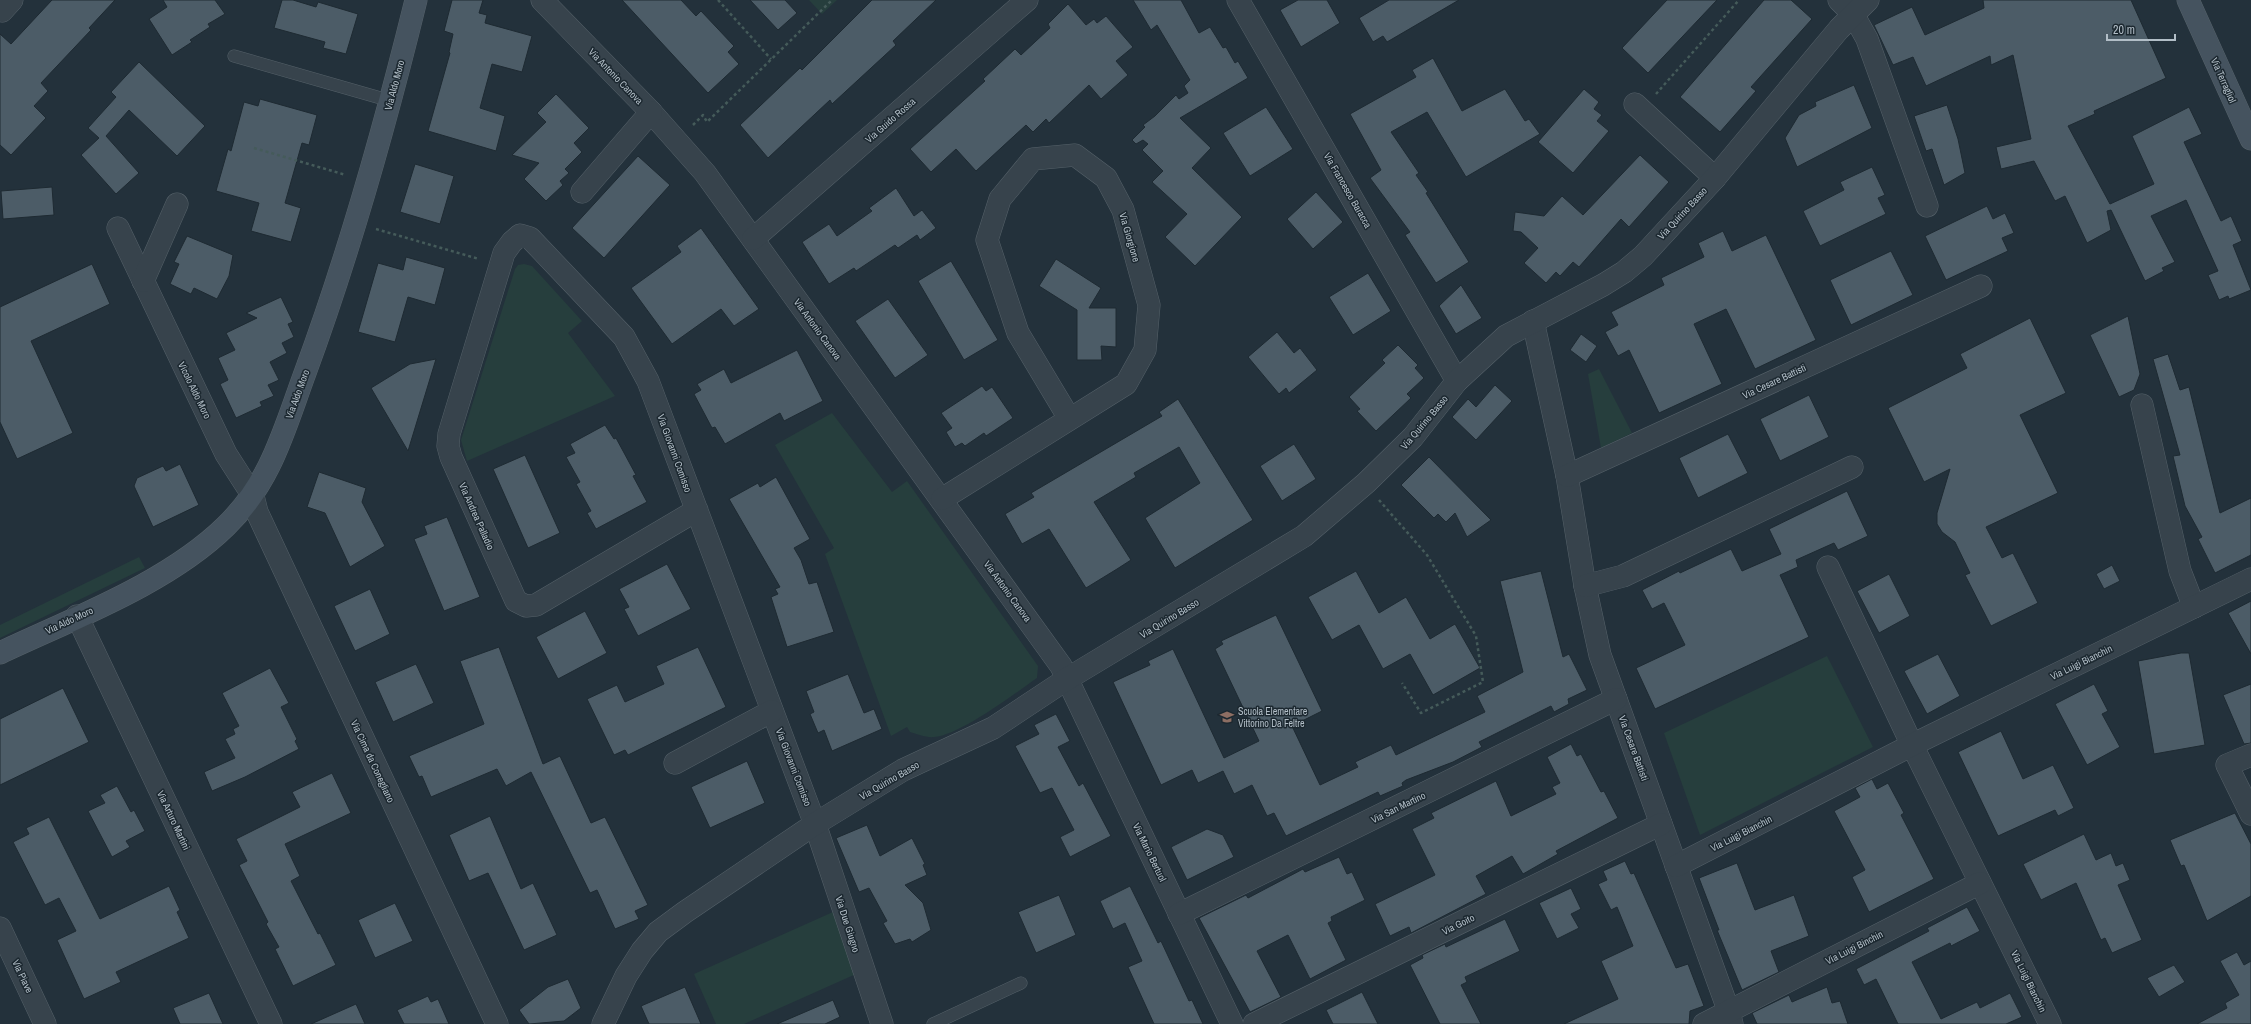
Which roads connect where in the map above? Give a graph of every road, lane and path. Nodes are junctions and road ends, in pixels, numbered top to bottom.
1 (416, 0) edge
2 (542, 0) edge
3 (718, 0) edge
4 (832, 0) edge
5 (1026, 0) edge
6 (1238, 0) edge
7 (1739, 0) edge
8 (2188, 0) edge
9 (1853, 5) edge
10 (234, 56) dead end
11 (771, 59) junction
12 (391, 101) junction
13 (1638, 107) joint
14 (651, 112) junction
15 (2251, 139) edge
16 (677, 140) junction
17 (254, 148) dead end
18 (350, 176) dead end
19 (1716, 178) junction
20 (582, 192) dead end
21 (177, 204) dead end
22 (1927, 206) dead end
23 (118, 228) dead end
24 (373, 228) dead end
25 (520, 235) joint
26 (753, 239) junction
27 (500, 266) junction
28 (143, 281) junction
29 (1981, 286) dead end
30 (1533, 321) junction
31 (1457, 381) junction
32 (2142, 405) dead end
33 (1069, 418) junction
34 (1852, 467) dead end
35 (1567, 476) junction
36 (1366, 483) junction
37 (253, 496) junction
38 (942, 499) junction
39 (696, 510) junction
40 (1828, 566) dead end
41 (2251, 579) edge
42 (1585, 586) junction
43 (2194, 607) junction
44 (77, 616) junction
45 (0, 653) edge
46 (1067, 679) junction
47 (1402, 684) dead end
48 (1616, 699) junction
49 (772, 711) junction
50 (1912, 745) junction
51 (2251, 755) edge
52 (675, 763) dead end
53 (2251, 814) edge
54 (815, 824) junction
55 (1661, 824) junction
56 (1676, 866) junction
57 (1980, 883) junction
58 (1180, 914) junction
59 (0, 928) edge
60 (1021, 983) dead end
61 (1731, 1018) edge
62 (45, 1024) edge
63 (271, 1024) edge
64 (497, 1024) edge
65 (604, 1024) edge
66 (881, 1024) edge
67 (934, 1024) edge
68 (1232, 1024) edge
69 (1254, 1024) edge
70 (1704, 1024) edge
71 (2050, 1024) edge

1 - 12 street, Via Aldo Moro
2 - 14 street, Via Antonio Canova
3 - 11 path
4 - 11 path
5 - 26 street, Via Guido Rossa
6 - 31 street, Via Francesco Baracca
7 - 13 path
8 - 15 street, Via Terragliol
9 - 19 street, Via Quirino Basso
9 - 22 street, Via Quirino Basso
10 - 12 lane
11 - 16 path
12 - 37 street, Via Aldo Moro
13 - 19 street
14 - 16 street, Via Antonio Canova
14 - 20 street
16 - 26 street, Via Antonio Canova
17 - 18 path
19 - 30 street, Via Quirino Basso
21 - 28 street
23 - 28 street, Vicolo Aldo Moro
24 - 27 path
25 - 27 street, Via Andrea Palladio
25 - 39 street, Via Giovanni Comisso
26 - 38 street, Via Antonio Canova
27 - 39 street, Via Andrea Palladio
28 - 37 street, Vicolo Aldo Moro
29 - 35 street, Via Cesare Battisti
30 - 31 street, Via Quirino Basso
30 - 35 street, Via Cesare Battisti
31 - 36 street, Via Quirino Basso
32 - 43 street
33 - 33 street, Via Giorgione
33 - 38 street, Via Giorgione
34 - 42 street
35 - 42 street, Via Cesare Battisti
36 - 46 street, Via Quirino Basso
36 - 47 path
37 - 44 street, Via Aldo Moro
37 - 64 street, Via Cima da Conegliano
38 - 46 street, Via Antonio Canova
39 - 49 street, Via Giovanni Comisso
40 - 50 street, Via Luigi Bianchin
41 - 43 street, Via Luigi Bianchin
42 - 48 street, Via Cesare Battisti
43 - 50 street, Via Luigi Bianchin
44 - 45 street, Via Aldo Moro
44 - 63 street, Via Arturo Martini
46 - 54 street, Via Quirino Basso
46 - 58 street, Via Mario Bertuol
48 - 55 street, Via Cesare Battisti
48 - 58 street, Via San Martino
49 - 52 street
49 - 54 street, Via Giovanni Comisso
50 - 56 street, Via Luigi Bianchin
50 - 57 street, Via Luigi Bianchin
51 - 53 street
54 - 65 street, Via Quirino Basso
54 - 66 street, Via Due Giugno
55 - 56 street, Via Cesare Battisti
55 - 69 street, Via Goito
56 - 61 street, Via Cesare Battisti
57 - 61 street, Via Luigi Binchin
57 - 71 street, Via Luigi Bianchin
58 - 68 street, Via Mario Bertuol
59 - 62 street, Via Piave
60 - 67 lane
61 - 70 street

